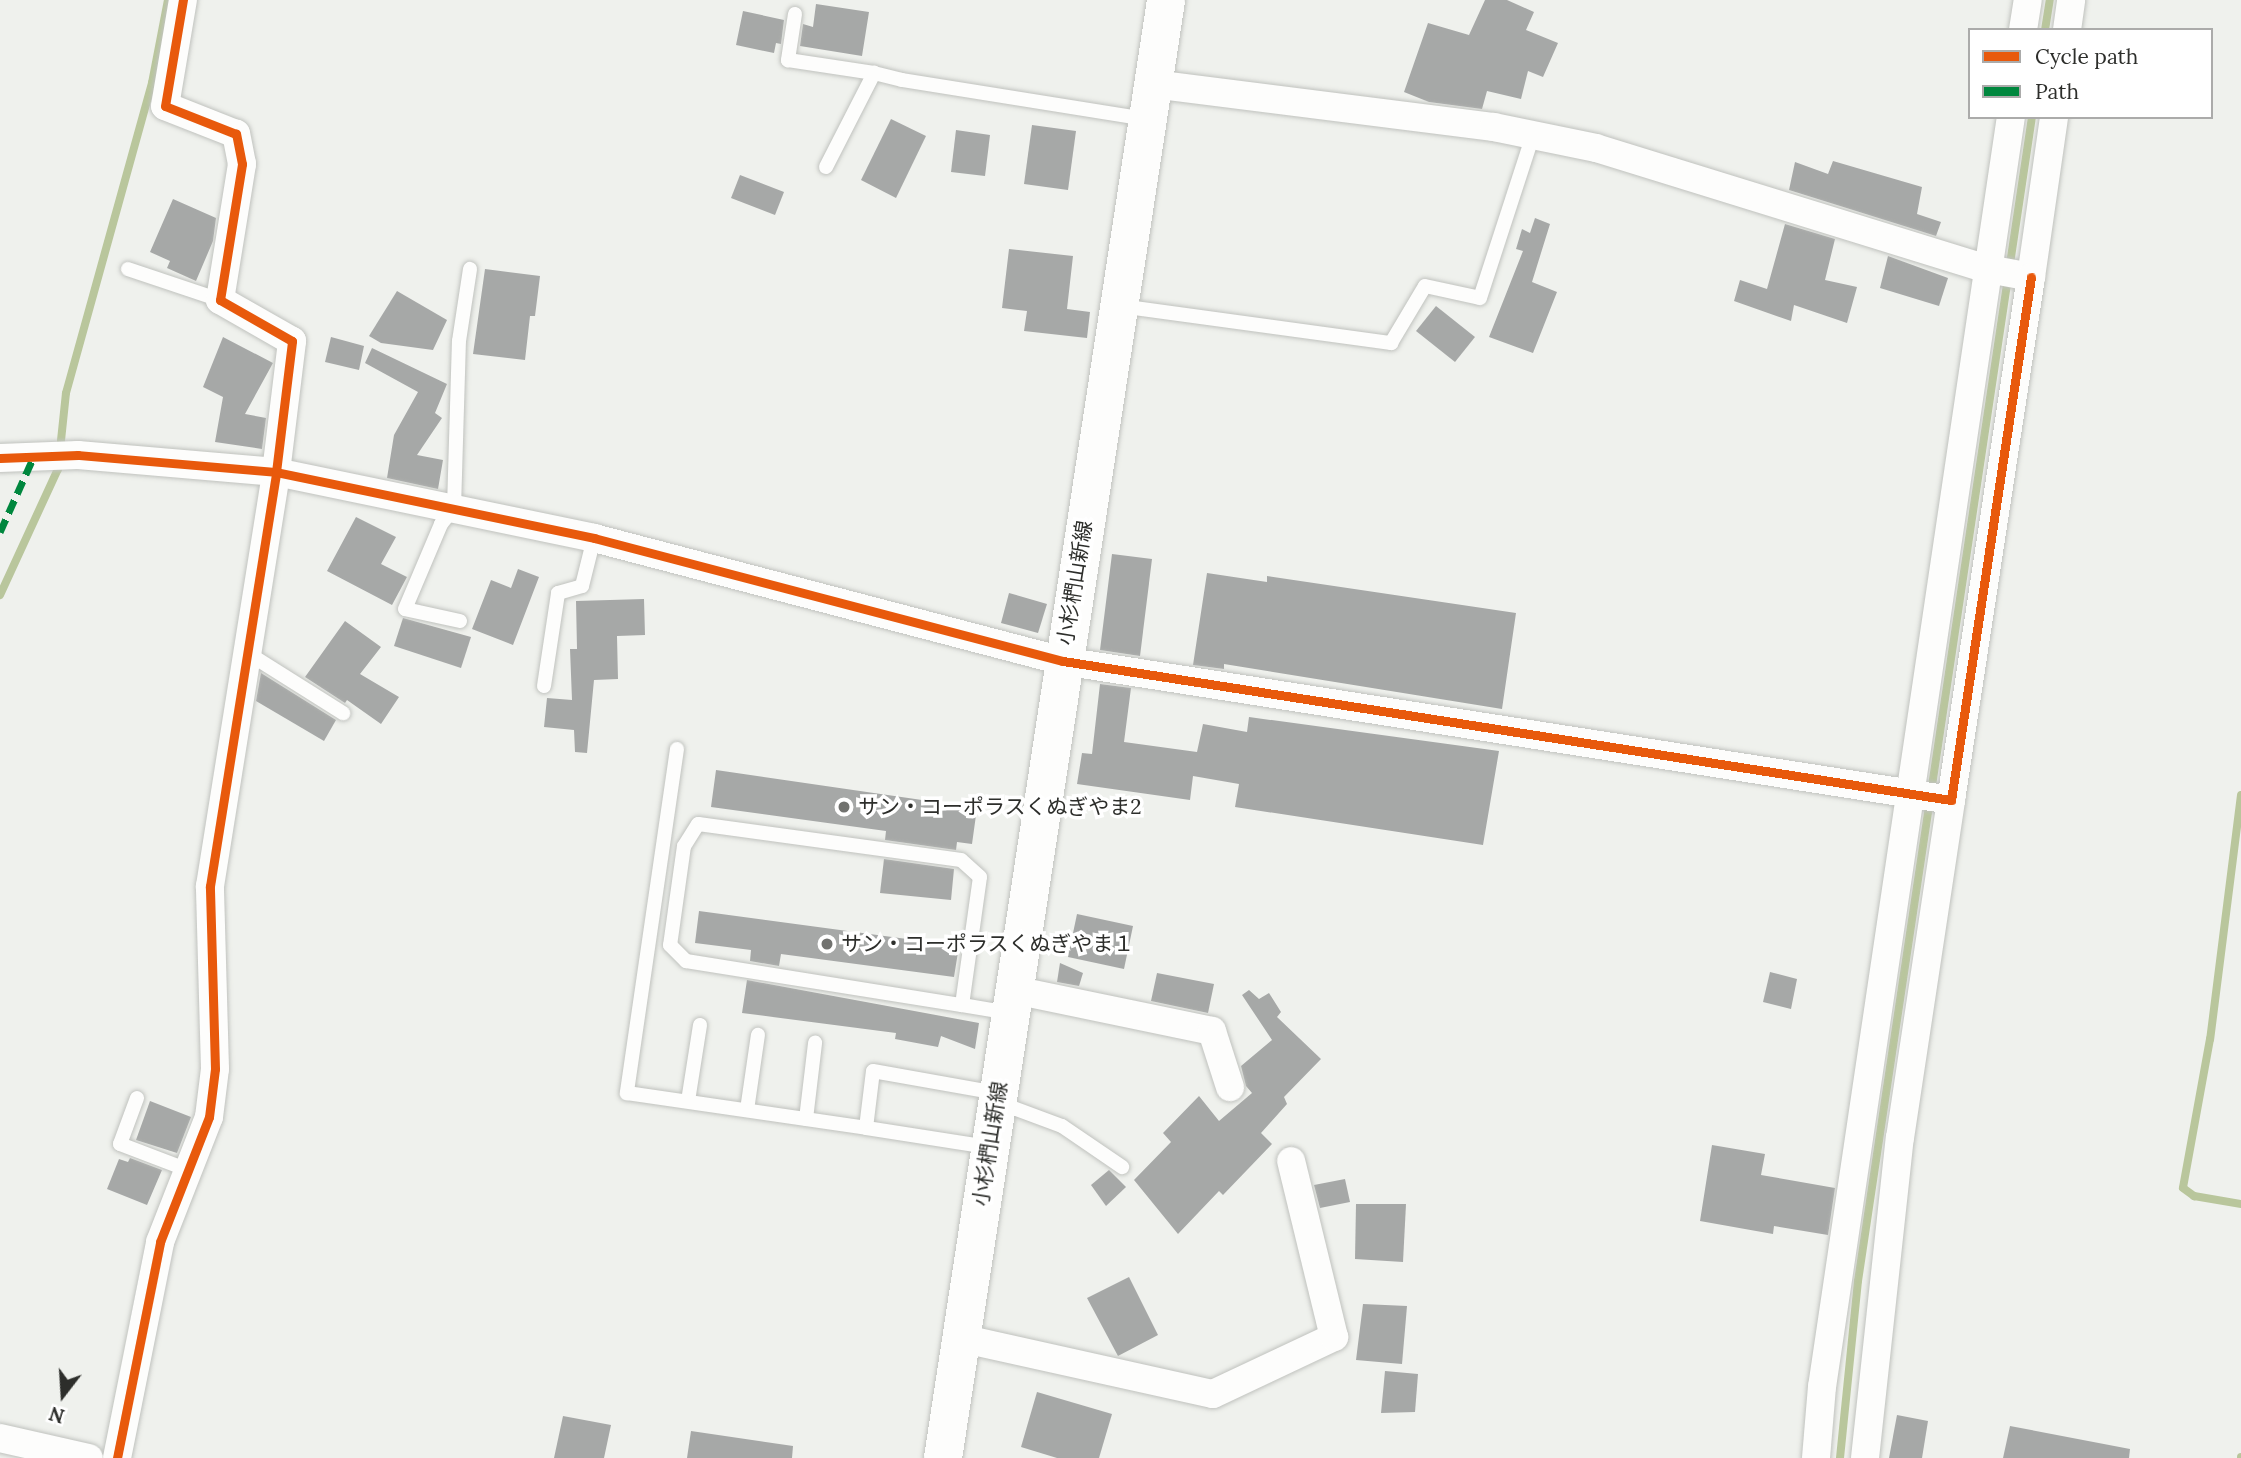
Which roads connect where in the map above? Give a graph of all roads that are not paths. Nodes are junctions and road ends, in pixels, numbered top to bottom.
1 (183, 0) edge
2 (1166, 0) edge
3 (2028, 0) edge
4 (2071, 0) edge
5 (795, 14) dead end
6 (2023, 28) edge
7 (2067, 28) edge
8 (874, 73) junction
9 (1150, 102) junction
10 (2011, 119) edge
11 (2054, 119) edge
12 (1533, 135) junction
13 (826, 167) dead end
14 (128, 269) dead end
15 (470, 269) dead end
16 (1988, 269) junction
17 (2031, 277) junction
18 (220, 300) junction
19 (1118, 306) junction
20 (0, 457) edge
21 (276, 472) junction
22 (454, 508) junction
23 (594, 538) junction
24 (460, 621) dead end
25 (246, 652) junction
26 (1063, 662) junction
27 (544, 686) dead end
28 (343, 713) dead end
29 (677, 749) dead end
30 (1910, 791) junction
31 (1951, 800) junction
32 (1013, 1002) junction
33 (962, 1005) junction
34 (700, 1026) dead end
35 (758, 1035) dead end
36 (815, 1043) dead end
37 (1230, 1087) dead end
38 (996, 1097) junction
39 (137, 1098) dead end
40 (688, 1101) junction
41 (747, 1110) junction
42 (806, 1119) junction
43 (866, 1128) junction
44 (989, 1147) junction
45 (1291, 1161) dead end
46 (1122, 1167) dead end
47 (188, 1170) junction
48 (960, 1338) junction
49 (0, 1438) edge
50 (89, 1458) edge
51 (117, 1458) edge
52 (943, 1458) edge
53 (1816, 1458) edge
54 (1865, 1458) edge

1 - 18 street
2 - 9 main road, 小杉椚山新線
3 - 6 street
4 - 7 street
5 - 8 lane
8 - 9 lane
8 - 13 lane
9 - 12 street
9 - 19 main road, 小杉椚山新線
10 - 16 street
11 - 17 street
12 - 16 street
12 - 19 lane
14 - 18 lane
15 - 22 lane
16 - 17 street
16 - 30 street
17 - 31 street
18 - 21 street
19 - 26 main road, 小杉椚山新線
20 - 21 street
21 - 22 street
21 - 25 street
22 - 23 street
22 - 24 lane
23 - 26 street
23 - 27 lane
25 - 28 lane
25 - 47 street
26 - 30 street
26 - 32 main road, 小杉椚山新線
29 - 40 lane
30 - 31 street
30 - 53 street
31 - 54 street
32 - 33 lane
32 - 37 street
32 - 38 main road, 小杉椚山新線
33 - 33 lane
34 - 40 lane
35 - 41 lane
36 - 42 lane
38 - 43 lane
38 - 44 main road, 小杉椚山新線
38 - 46 lane
39 - 47 lane
40 - 41 lane
41 - 42 lane
42 - 43 lane
43 - 44 lane
44 - 48 main road, 小杉椚山新線
45 - 48 street
47 - 51 street
48 - 52 main road, 小杉椚山新線
49 - 50 street

